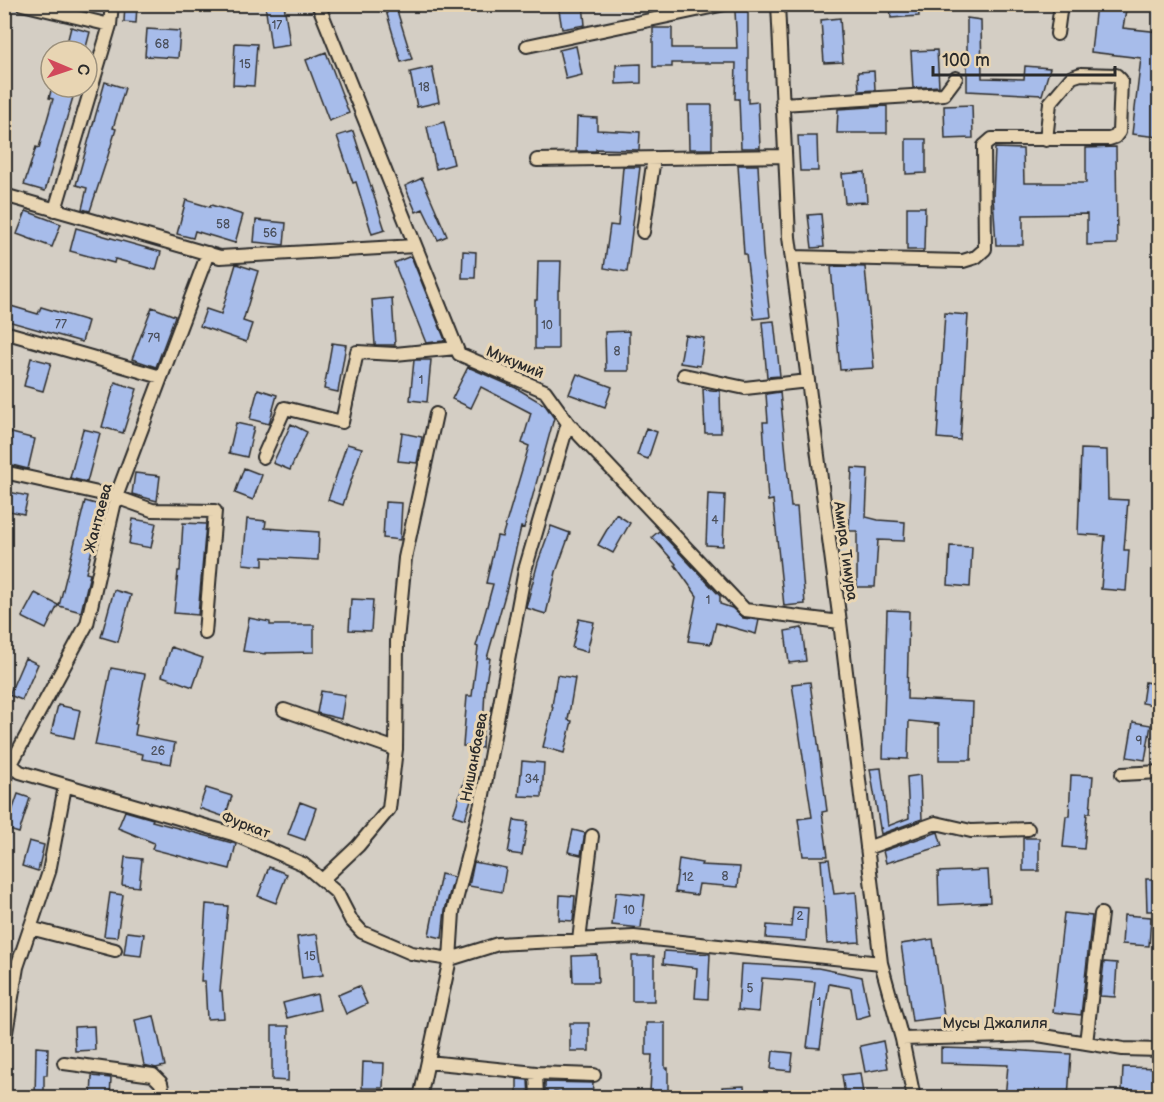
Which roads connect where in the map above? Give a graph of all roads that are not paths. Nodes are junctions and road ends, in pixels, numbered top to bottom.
1 (22, 4) edge
2 (112, 4) edge
3 (318, 4) edge
4 (725, 4) edge
5 (778, 4) edge
6 (1061, 4) edge
7 (110, 25) junction
8 (1057, 34) dead end
9 (526, 46) dead end
10 (956, 78) dead end
11 (782, 104) junction
12 (1046, 140) junction
13 (785, 156) junction
14 (654, 158) junction
15 (537, 160) dead end
16 (4, 195) edge
17 (55, 210) junction
18 (643, 232) dead end
19 (415, 246) junction
20 (208, 253) junction
21 (792, 257) junction
22 (4, 332) edge
23 (456, 348) junction
24 (684, 375) dead end
25 (161, 377) junction
26 (808, 381) junction
27 (436, 414) dead end
28 (568, 423) junction
29 (263, 458) dead end
30 (4, 472) edge
31 (116, 497) junction
32 (840, 622) junction
33 (205, 633) dead end
34 (284, 710) dead end
35 (396, 749) junction
36 (8, 761) edge
37 (1160, 772) edge
38 (1122, 774) dead end
39 (4, 783) edge
40 (65, 786) junction
41 (1028, 829) dead end
42 (592, 836) dead end
43 (867, 848) junction
44 (322, 880) junction
45 (1101, 914) dead end
46 (30, 928) junction
47 (579, 940) junction
48 (115, 950) dead end
49 (450, 959) junction
50 (881, 963) junction
51 (6, 1033) edge
52 (902, 1039) junction
53 (1086, 1043) junction
54 (1160, 1050) edge
55 (428, 1062) junction
56 (64, 1063) dead end
57 (536, 1073) junction
58 (594, 1075) dead end
59 (420, 1097) edge
60 (164, 1098) edge
61 (286, 1098) edge
62 (537, 1098) edge
63 (914, 1098) edge

1 - 7 street
2 - 7 street
3 - 19 street
4 - 9 street
5 - 11 street, Амира Тимура
6 - 8 street
7 - 17 street
10 - 11 street
11 - 13 street, Амира Тимура
12 - 12 street
12 - 21 street
13 - 14 street
13 - 21 street, Амира Тимура
14 - 15 street
14 - 18 street
16 - 17 street
17 - 20 street
19 - 20 street
19 - 23 street
20 - 25 street, Жантаева
21 - 26 street, Амира Тимура
22 - 25 street
23 - 28 street, Мукумий
23 - 29 street
24 - 26 street
25 - 31 street, Жантаева
26 - 32 street, Амира Тимура
27 - 35 street
28 - 32 street, Мукумий
28 - 49 street, Нишанбаева
30 - 31 street
31 - 33 street
31 - 36 street, Жантаева
32 - 43 street, Амира Тимура
34 - 35 street
35 - 44 street
36 - 39 street, Жантаева
36 - 40 street, Фуркат
37 - 38 street
40 - 44 street, Фуркат
40 - 46 street
41 - 43 street
42 - 47 street
43 - 50 street, Амира Тимура
44 - 49 street, Фуркат
45 - 53 street
46 - 48 street
46 - 51 street
47 - 49 street
47 - 50 street
49 - 55 street, Нишанбаева
50 - 52 street, Амира Тимура
52 - 53 street, Мусы Джалиля
52 - 63 street, Амира Тимура
53 - 54 street, Мусы Джалиля
55 - 57 street
55 - 59 street, Нишанбаева
56 - 60 street
57 - 58 street
57 - 62 street
59 - 61 street

